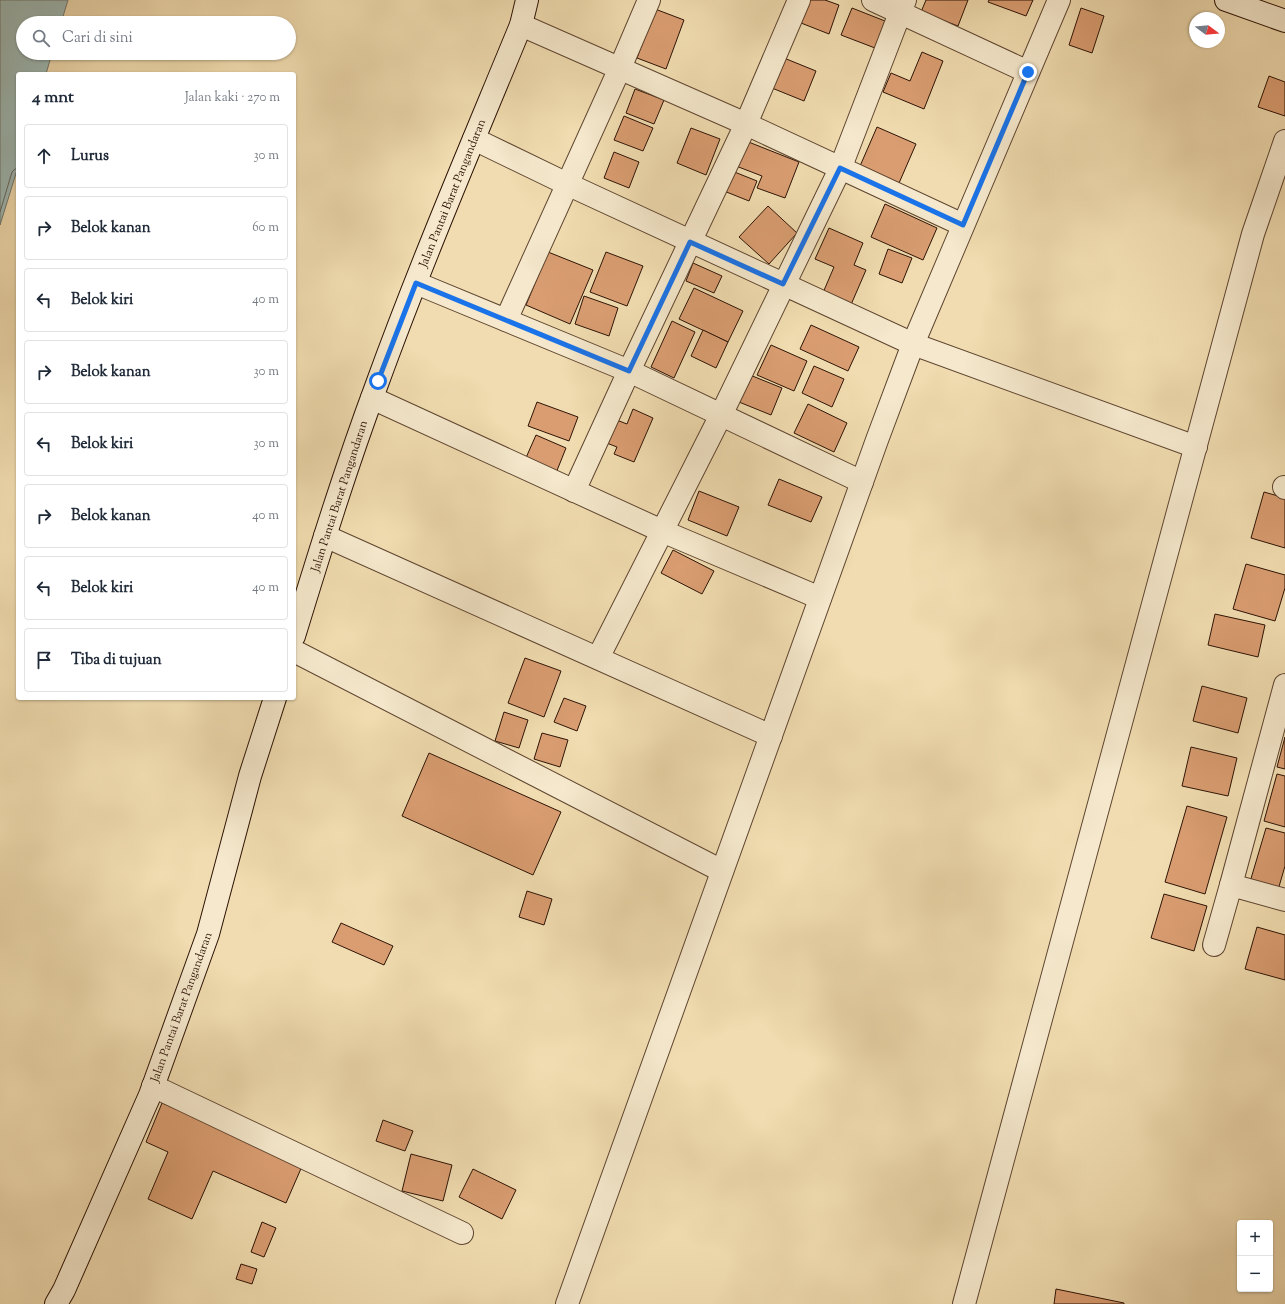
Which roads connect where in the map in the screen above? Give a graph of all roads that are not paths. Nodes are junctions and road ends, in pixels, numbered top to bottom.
1 (527, 0) edge
2 (649, 0) edge
3 (799, 0) edge
4 (873, 0) edge
5 (1058, 0) edge
6 (1226, 0) edge
7 (903, 6) edge
8 (1285, 21) edge
9 (521, 25) junction
10 (620, 68) junction
11 (1028, 72) junction
12 (746, 124) junction
13 (474, 139) junction
14 (1285, 141) edge
15 (840, 168) junction
16 (567, 184) junction
17 (963, 225) junction
18 (690, 242) junction
19 (416, 283) junction
20 (783, 284) junction
21 (506, 320) junction
22 (913, 344) junction
23 (629, 371) junction
24 (372, 398) junction
25 (721, 415) junction
26 (1196, 447) junction
27 (862, 482) junction
28 (574, 491) junction
29 (662, 531) junction
30 (325, 536) junction
31 (820, 598) junction
32 (296, 630) edge
33 (296, 652) edge
34 (598, 658) junction
35 (1285, 685) edge
36 (274, 700) edge
37 (771, 736) junction
38 (722, 871) junction
39 (1232, 885) junction
40 (1285, 900) edge
41 (1214, 946) dead end
42 (153, 1086) junction
43 (462, 1233) dead end
44 (56, 1304) edge
45 (567, 1304) edge
46 (964, 1304) edge

1 - 9 street, Jalan Pantai Barat Pangandaran
2 - 10 street
3 - 12 street
4 - 7 street
5 - 11 street
6 - 8 street
7 - 11 street
7 - 15 street
9 - 10 street
9 - 13 street, Jalan Pantai Barat Pangandaran
10 - 12 street
10 - 16 street
11 - 17 street
12 - 15 street
12 - 18 street
13 - 16 street
13 - 19 street, Jalan Pantai Barat Pangandaran
14 - 26 street
15 - 17 street
15 - 20 street
16 - 18 street
16 - 21 street
17 - 22 street
18 - 20 street
18 - 23 street
19 - 21 street
19 - 24 street, Jalan Pantai Barat Pangandaran
20 - 22 street
20 - 25 street
21 - 23 street
22 - 26 street
22 - 27 street
23 - 25 street
23 - 28 street
24 - 28 street
24 - 30 street, Jalan Pantai Barat Pangandaran
25 - 27 street
25 - 29 street
26 - 46 street
27 - 31 street
28 - 29 street
29 - 31 street
29 - 34 street
30 - 32 street, Jalan Pantai Barat Pangandaran
30 - 34 street
31 - 37 street
33 - 38 street
34 - 37 street
35 - 39 street
36 - 42 street, Jalan Pantai Barat Pangandaran
37 - 38 street
38 - 45 street
39 - 40 street
39 - 41 street
42 - 43 street
42 - 44 street, Jalan Pantai Barat Pangandaran

